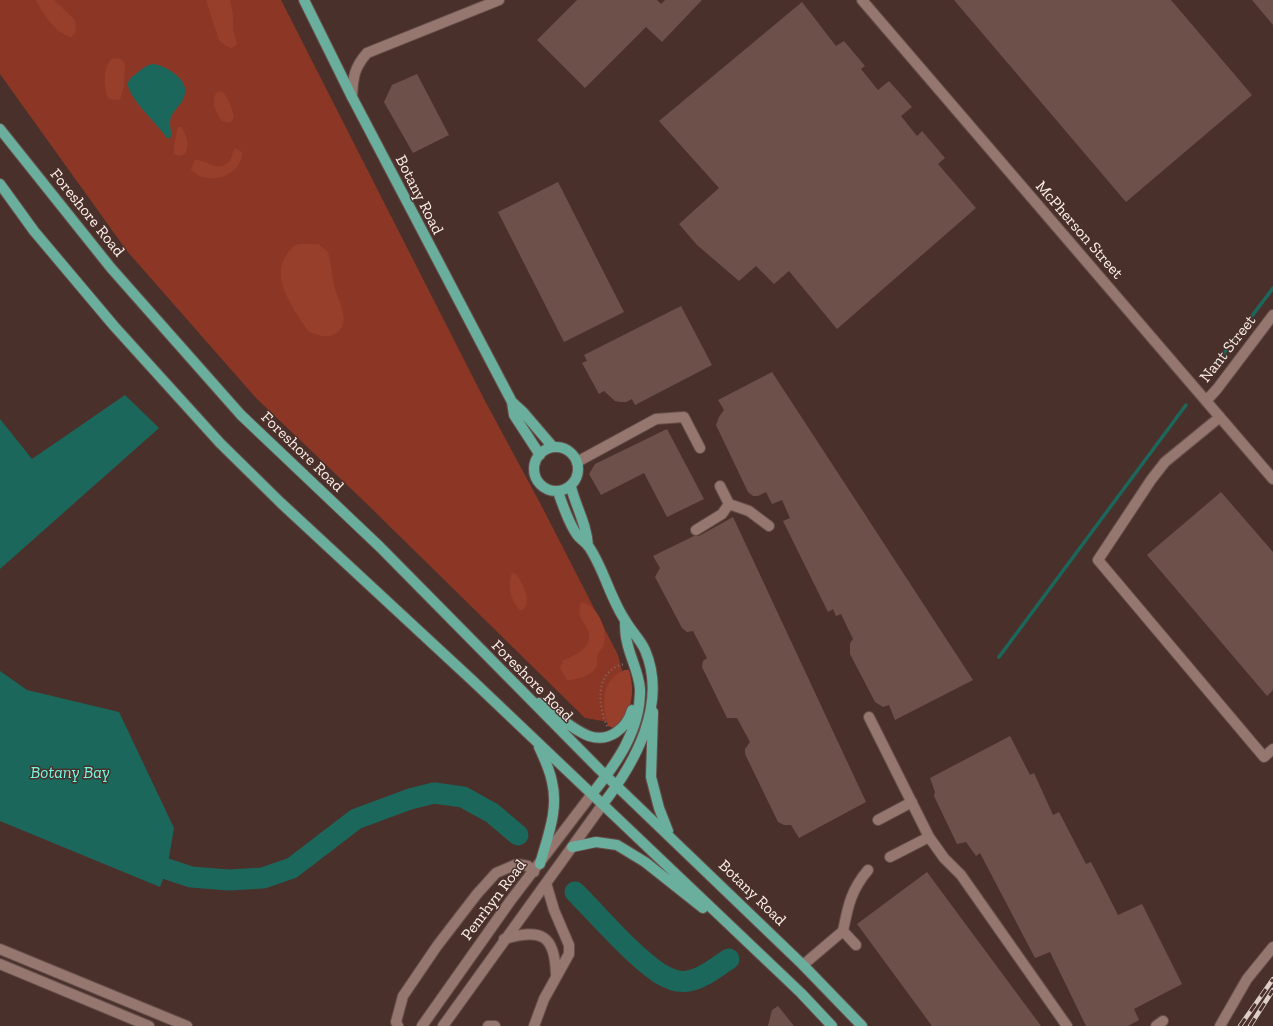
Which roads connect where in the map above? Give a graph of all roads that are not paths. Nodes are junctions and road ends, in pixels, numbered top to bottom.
1 (304, 0) edge
2 (499, 0) edge
3 (862, 0) edge
4 (352, 97) junction
5 (0, 129) edge
6 (0, 184) edge
7 (1273, 315) edge
8 (1206, 401) junction
9 (512, 402) junction
10 (1220, 417) junction
11 (553, 448) junction
12 (700, 448) dead end
13 (540, 455) junction
14 (577, 462) junction
15 (1273, 480) edge
16 (570, 486) junction
17 (720, 486) dead end
18 (558, 492) junction
19 (729, 504) junction
20 (769, 526) dead end
21 (696, 530) dead end
22 (588, 546) junction
23 (625, 620) junction
24 (634, 665) junction
25 (522, 691) junction
26 (652, 701) junction
27 (869, 717) dead end
28 (538, 743) junction
29 (1273, 749) edge
30 (606, 776) junction
31 (617, 786) junction
32 (592, 794) junction
33 (912, 802) junction
34 (603, 804) junction
35 (878, 820) dead end
36 (670, 835) junction
37 (929, 837) junction
38 (572, 847) junction
39 (890, 857) dead end
40 (537, 868) junction
41 (868, 870) dead end
42 (546, 883) junction
43 (729, 926) junction
44 (843, 931) junction
45 (504, 939) junction
46 (856, 945) dead end
47 (1273, 947) edge
48 (0, 949) edge
49 (0, 964) edge
50 (803, 965) junction
51 (556, 975) junction
52 (148, 1026) edge
53 (187, 1026) edge
54 (398, 1026) edge
55 (422, 1026) edge
56 (443, 1026) edge
57 (488, 1026) edge
58 (495, 1026) edge
59 (534, 1026) edge
60 (832, 1026) edge
61 (862, 1026) edge
62 (1067, 1026) edge
63 (1220, 1026) edge

1 - 4 main road, Botany Road
2 - 4 street
3 - 8 street, McPherson Street
4 - 9 main road, Botany Road
5 - 25 main road, Foreshore Road
6 - 28 main road
7 - 8 street, Nant Street
8 - 10 street, McPherson Street
9 - 11 main road, Botany Road
9 - 13 main road, Botany Road
10 - 15 street, McPherson Street
10 - 29 street
11 - 13 main road
11 - 14 main road
12 - 14 street
13 - 18 main road
14 - 16 main road
16 - 18 main road
16 - 22 main road
17 - 19 street
18 - 22 main road
19 - 20 street
19 - 21 street
22 - 23 main road
23 - 24 main road
23 - 26 main road
24 - 25 main road
24 - 30 main road
25 - 30 main road, Foreshore Road
26 - 31 main road
26 - 36 main road
27 - 33 street
28 - 32 main road
28 - 40 main road
30 - 31 main road, Botany Road
30 - 32 main road
31 - 34 main road
31 - 36 main road, Botany Road
32 - 34 main road
32 - 40 street, Penrhyn Road
33 - 35 street
33 - 37 street
34 - 38 street, Penrhyn Road
34 - 43 main road
36 - 50 main road, Botany Road
37 - 39 street
37 - 62 street
38 - 42 street, Penrhyn Road
38 - 43 main road
40 - 54 street
40 - 55 street, Penrhyn Road
41 - 44 street
42 - 45 street, Penrhyn Road
42 - 51 street
43 - 60 main road
44 - 46 street
44 - 50 street
45 - 51 street
45 - 56 street, Penrhyn Road
47 - 63 street
48 - 53 street
49 - 52 street
50 - 61 main road, Botany Road
51 - 59 street
57 - 58 street

